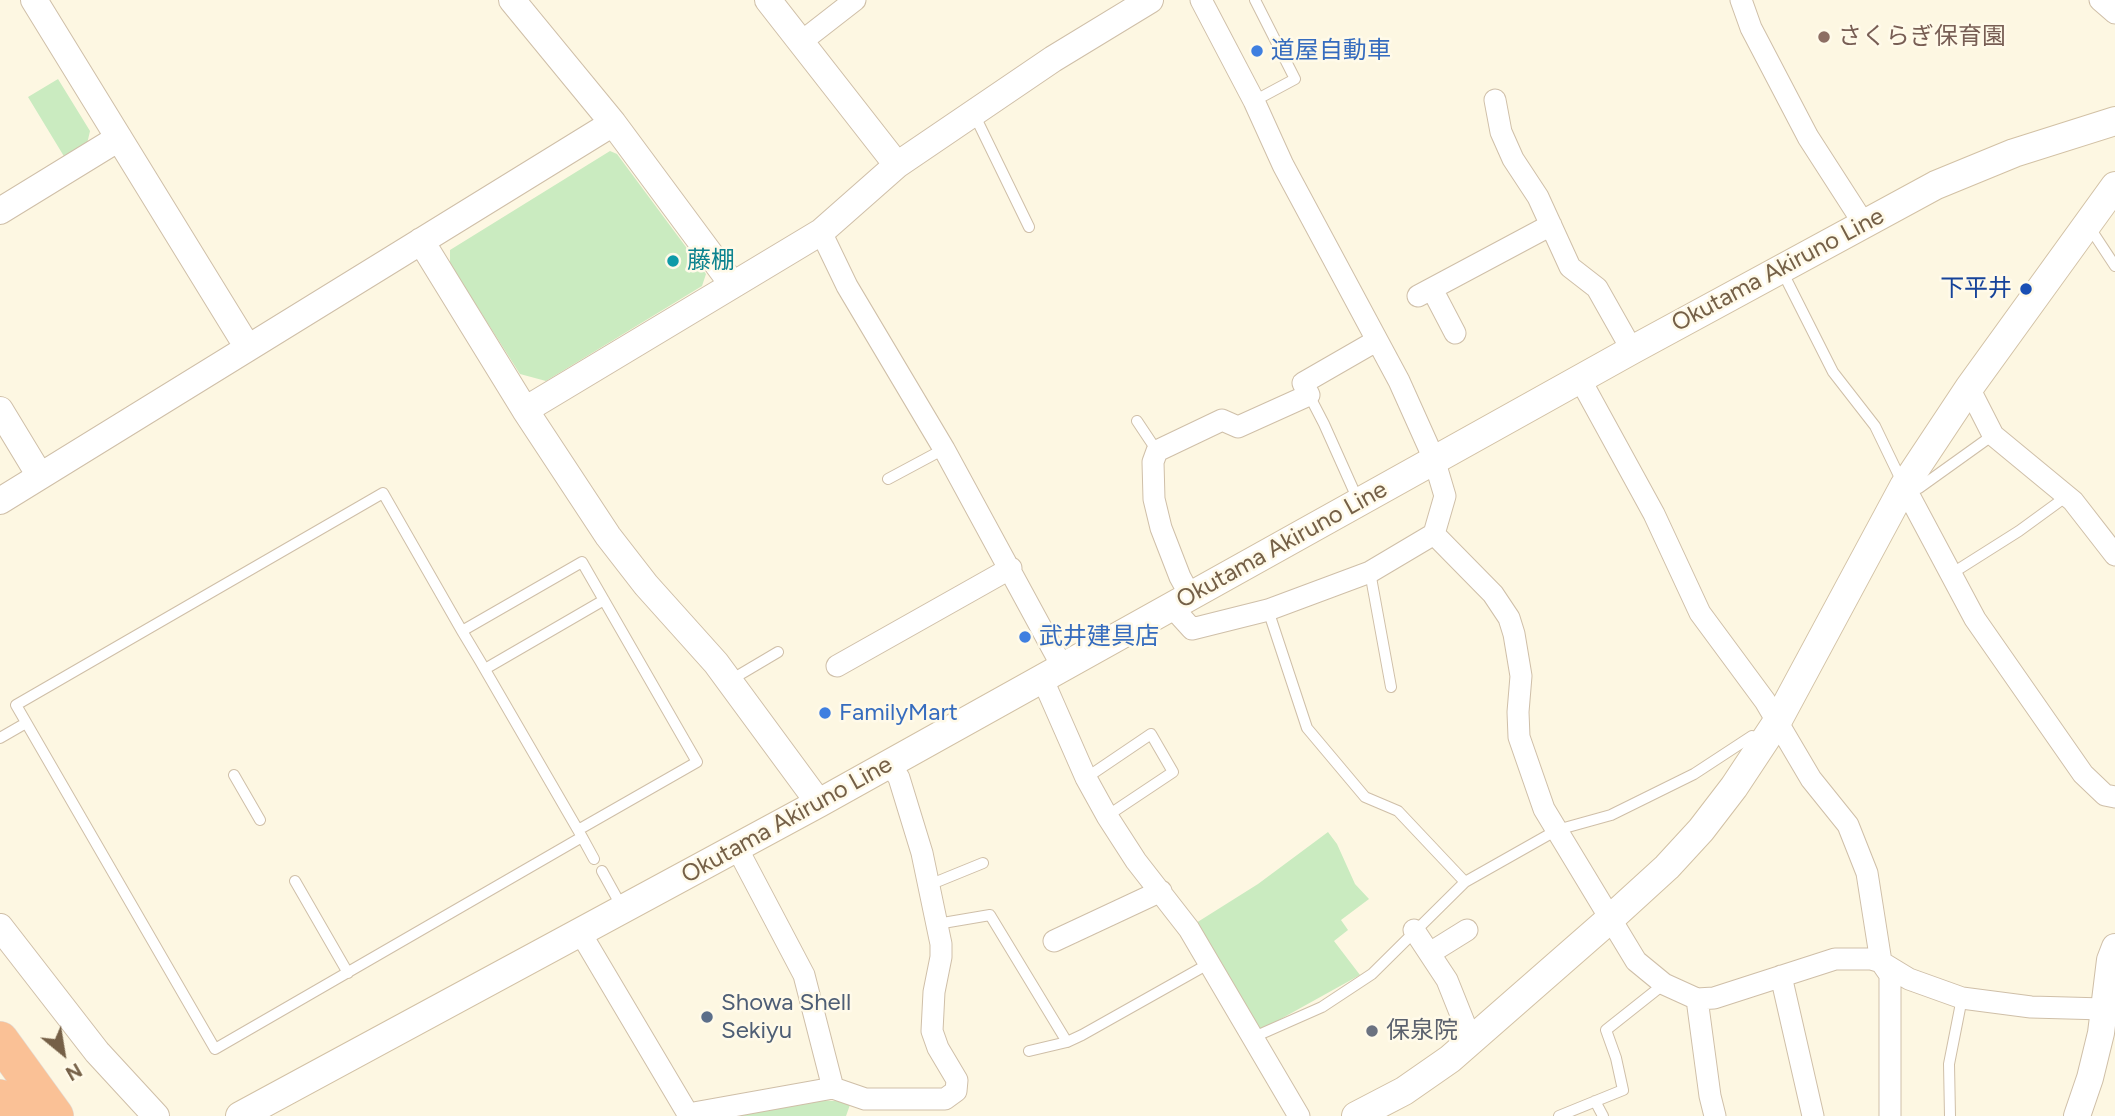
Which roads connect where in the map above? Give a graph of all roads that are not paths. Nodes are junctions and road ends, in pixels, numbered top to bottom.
1 (34, 0) edge
2 (512, 0) edge
3 (768, 0) edge
4 (855, 0) edge
5 (1150, 0) edge
6 (1201, 0) edge
7 (1255, 0) edge
8 (1741, 0) edge
9 (2099, 0) edge
10 (2115, 13) edge
11 (801, 42) junction
12 (1495, 100) dead end
13 (1254, 102) junction
14 (974, 114) junction
15 (2115, 121) edge
16 (613, 122) junction
17 (119, 138) junction
18 (897, 165) junction
19 (2115, 186) edge
20 (0, 211) edge
21 (1864, 224) junction
22 (2087, 224) junction
23 (1551, 225) junction
24 (1029, 227) dead end
25 (821, 232) junction
26 (421, 241) junction
27 (2115, 266) edge
28 (1781, 269) junction
29 (733, 285) junction
30 (1455, 333) dead end
31 (1376, 341) junction
32 (248, 348) junction
33 (1632, 349) junction
34 (1580, 379) junction
35 (1969, 388) junction
36 (1308, 395) junction
37 (0, 410) edge
38 (525, 410) junction
39 (1138, 421) dead end
40 (1993, 435) junction
41 (944, 449) junction
42 (1157, 451) junction
43 (1434, 459) junction
44 (40, 476) junction
45 (888, 479) dead end
46 (1912, 487) junction
47 (2067, 496) junction
48 (0, 501) edge
49 (1358, 502) junction
50 (1434, 534) junction
51 (2115, 555) edge
52 (1011, 568) junction
53 (1370, 572) junction
54 (1951, 574) junction
55 (604, 600) junction
56 (1181, 602) junction
57 (1268, 610) junction
58 (463, 631) junction
59 (778, 652) dead end
60 (837, 666) dead end
61 (485, 669) junction
62 (1053, 674) junction
63 (729, 681) junction
64 (1391, 687) dead end
65 (26, 723) junction
66 (1771, 731) junction
67 (0, 738) edge
68 (890, 764) junction
69 (234, 775) dead end
70 (1086, 778) junction
71 (2115, 797) edge
72 (820, 803) junction
73 (1108, 816) junction
74 (260, 820) dead end
75 (1557, 830) junction
76 (580, 834) junction
77 (737, 848) junction
78 (594, 859) dead end
79 (983, 863) dead end
80 (601, 871) dead end
81 (295, 881) dead end
82 (1465, 882) junction
83 (929, 885) junction
84 (1161, 891) junction
85 (623, 909) junction
86 (1610, 919) junction
87 (937, 925) junction
88 (0, 927) edge
89 (1414, 930) junction
90 (1467, 930) dead end
91 (580, 932) junction
92 (1054, 941) dead end
93 (2115, 947) edge
94 (1430, 953) junction
95 (1881, 962) junction
96 (1210, 964) junction
97 (348, 972) junction
98 (1781, 976) junction
99 (1664, 984) junction
100 (1962, 998) junction
101 (1697, 999) junction
102 (2107, 1021) edge
103 (1254, 1037) junction
104 (0, 1040) edge
105 (1471, 1040) junction
106 (1067, 1042) junction
107 (1029, 1051) dead end
108 (833, 1088) junction
109 (0, 1098) edge
110 (1595, 1101) junction
111 (13, 1116) edge
112 (55, 1116) edge
113 (156, 1116) edge
114 (240, 1116) edge
115 (1299, 1116) edge
116 (1356, 1116) edge
117 (1559, 1116) edge
118 (1603, 1116) edge
119 (1715, 1116) edge
120 (1813, 1116) edge
121 (1890, 1116) edge
122 (1950, 1116) edge
123 (2077, 1116) edge

1 - 17 street
2 - 16 street
3 - 11 street
4 - 11 street
5 - 14 street
6 - 13 street
7 - 13 lane
8 - 21 street
9 - 10 street
11 - 18 street
12 - 23 street
13 - 31 street
14 - 18 street
14 - 24 lane
15 - 21 main road, Okutama Akiruno Line
16 - 26 street
16 - 29 street
17 - 20 street
17 - 32 street
18 - 25 street
19 - 22 main road
21 - 28 main road, Okutama Akiruno Line
22 - 27 lane
22 - 35 main road
23 - 30 street
23 - 33 street
25 - 29 street
25 - 41 street
26 - 32 street
26 - 38 street
28 - 33 main road, Okutama Akiruno Line
28 - 46 lane
29 - 38 street
31 - 36 street
31 - 43 street
32 - 44 street
33 - 34 main road, Okutama Akiruno Line
34 - 43 main road, Okutama Akiruno Line
34 - 66 street
35 - 40 street
35 - 46 main road
36 - 42 street
36 - 49 lane
37 - 44 street
38 - 63 street
39 - 42 lane
40 - 46 lane
40 - 47 street
41 - 45 lane
41 - 52 street
42 - 56 street
43 - 49 main road, Okutama Akiruno Line
43 - 50 street
44 - 48 street
46 - 54 street
46 - 66 main road
47 - 51 street
47 - 54 lane
49 - 56 main road, Okutama Akiruno Line
50 - 53 street
50 - 75 street
52 - 60 street
52 - 62 street
53 - 57 street
53 - 64 lane
54 - 71 street
55 - 58 lane
55 - 61 lane
55 - 76 lane
56 - 57 street
56 - 62 main road, Okutama Akiruno Line
57 - 82 lane
58 - 61 lane
58 - 65 lane
59 - 63 lane
61 - 76 lane
62 - 68 main road, Okutama Akiruno Line
62 - 70 street
63 - 72 street
65 - 67 lane
65 - 97 lane
66 - 75 lane
66 - 86 main road
66 - 95 street
68 - 72 main road, Okutama Akiruno Line
68 - 83 street
69 - 74 lane
70 - 73 street
70 - 73 lane
72 - 77 main road, Okutama Akiruno Line
73 - 84 street
75 - 82 lane
75 - 86 street
76 - 78 lane
76 - 97 lane
77 - 85 main road, Okutama Akiruno Line
77 - 108 street
79 - 83 lane
80 - 85 lane
81 - 97 lane
82 - 89 lane
83 - 87 street
84 - 92 street
84 - 96 street
85 - 91 main road, Okutama Akiruno Line
86 - 99 street
86 - 105 main road
87 - 106 lane
87 - 108 street
88 - 113 street
89 - 94 street
89 - 103 lane
90 - 94 street
91 - 108 street
91 - 114 main road, Okutama Akiruno Line
93 - 102 street
94 - 105 street
95 - 98 street
95 - 100 street
95 - 121 street
96 - 103 street
96 - 106 lane
98 - 101 street
98 - 120 street
99 - 101 street
99 - 110 lane
100 - 102 street
100 - 122 lane
101 - 119 street
102 - 123 street
103 - 115 street
104 - 112 highway
105 - 116 main road
106 - 107 lane
109 - 111 highway
110 - 117 lane
110 - 118 lane

